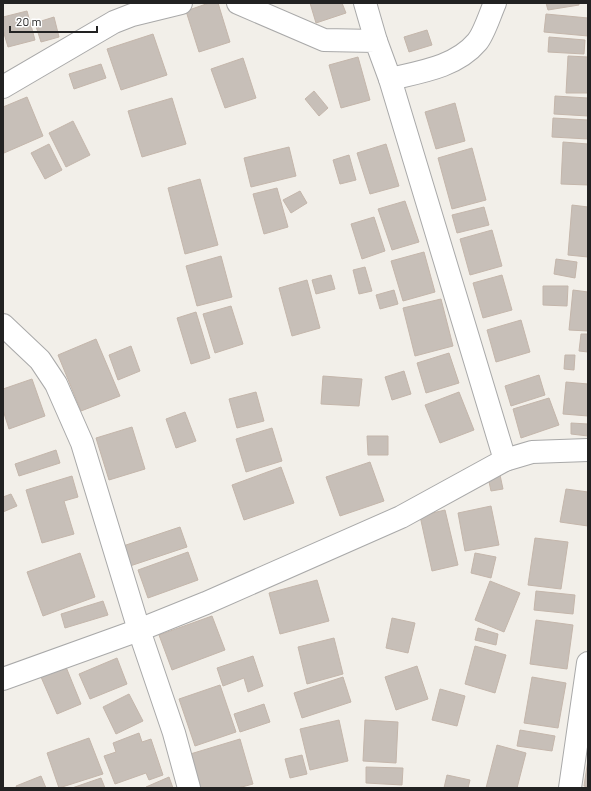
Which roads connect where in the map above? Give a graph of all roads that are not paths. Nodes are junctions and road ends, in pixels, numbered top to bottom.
1 (181, 3) edge
2 (238, 3) edge
3 (365, 3) edge
4 (495, 3) edge
5 (376, 41) junction
6 (390, 78) junction
7 (3, 87) edge
8 (3, 325) edge
9 (588, 450) edge
10 (505, 460) junction
11 (139, 630) junction
12 (588, 663) edge
13 (3, 679) edge
14 (189, 788) edge
15 (570, 788) edge

1 - 7 street
2 - 5 street
3 - 5 street
4 - 6 street
5 - 6 street
6 - 10 street
8 - 11 street
9 - 10 street
10 - 11 street
11 - 13 street
11 - 14 street
12 - 15 street

